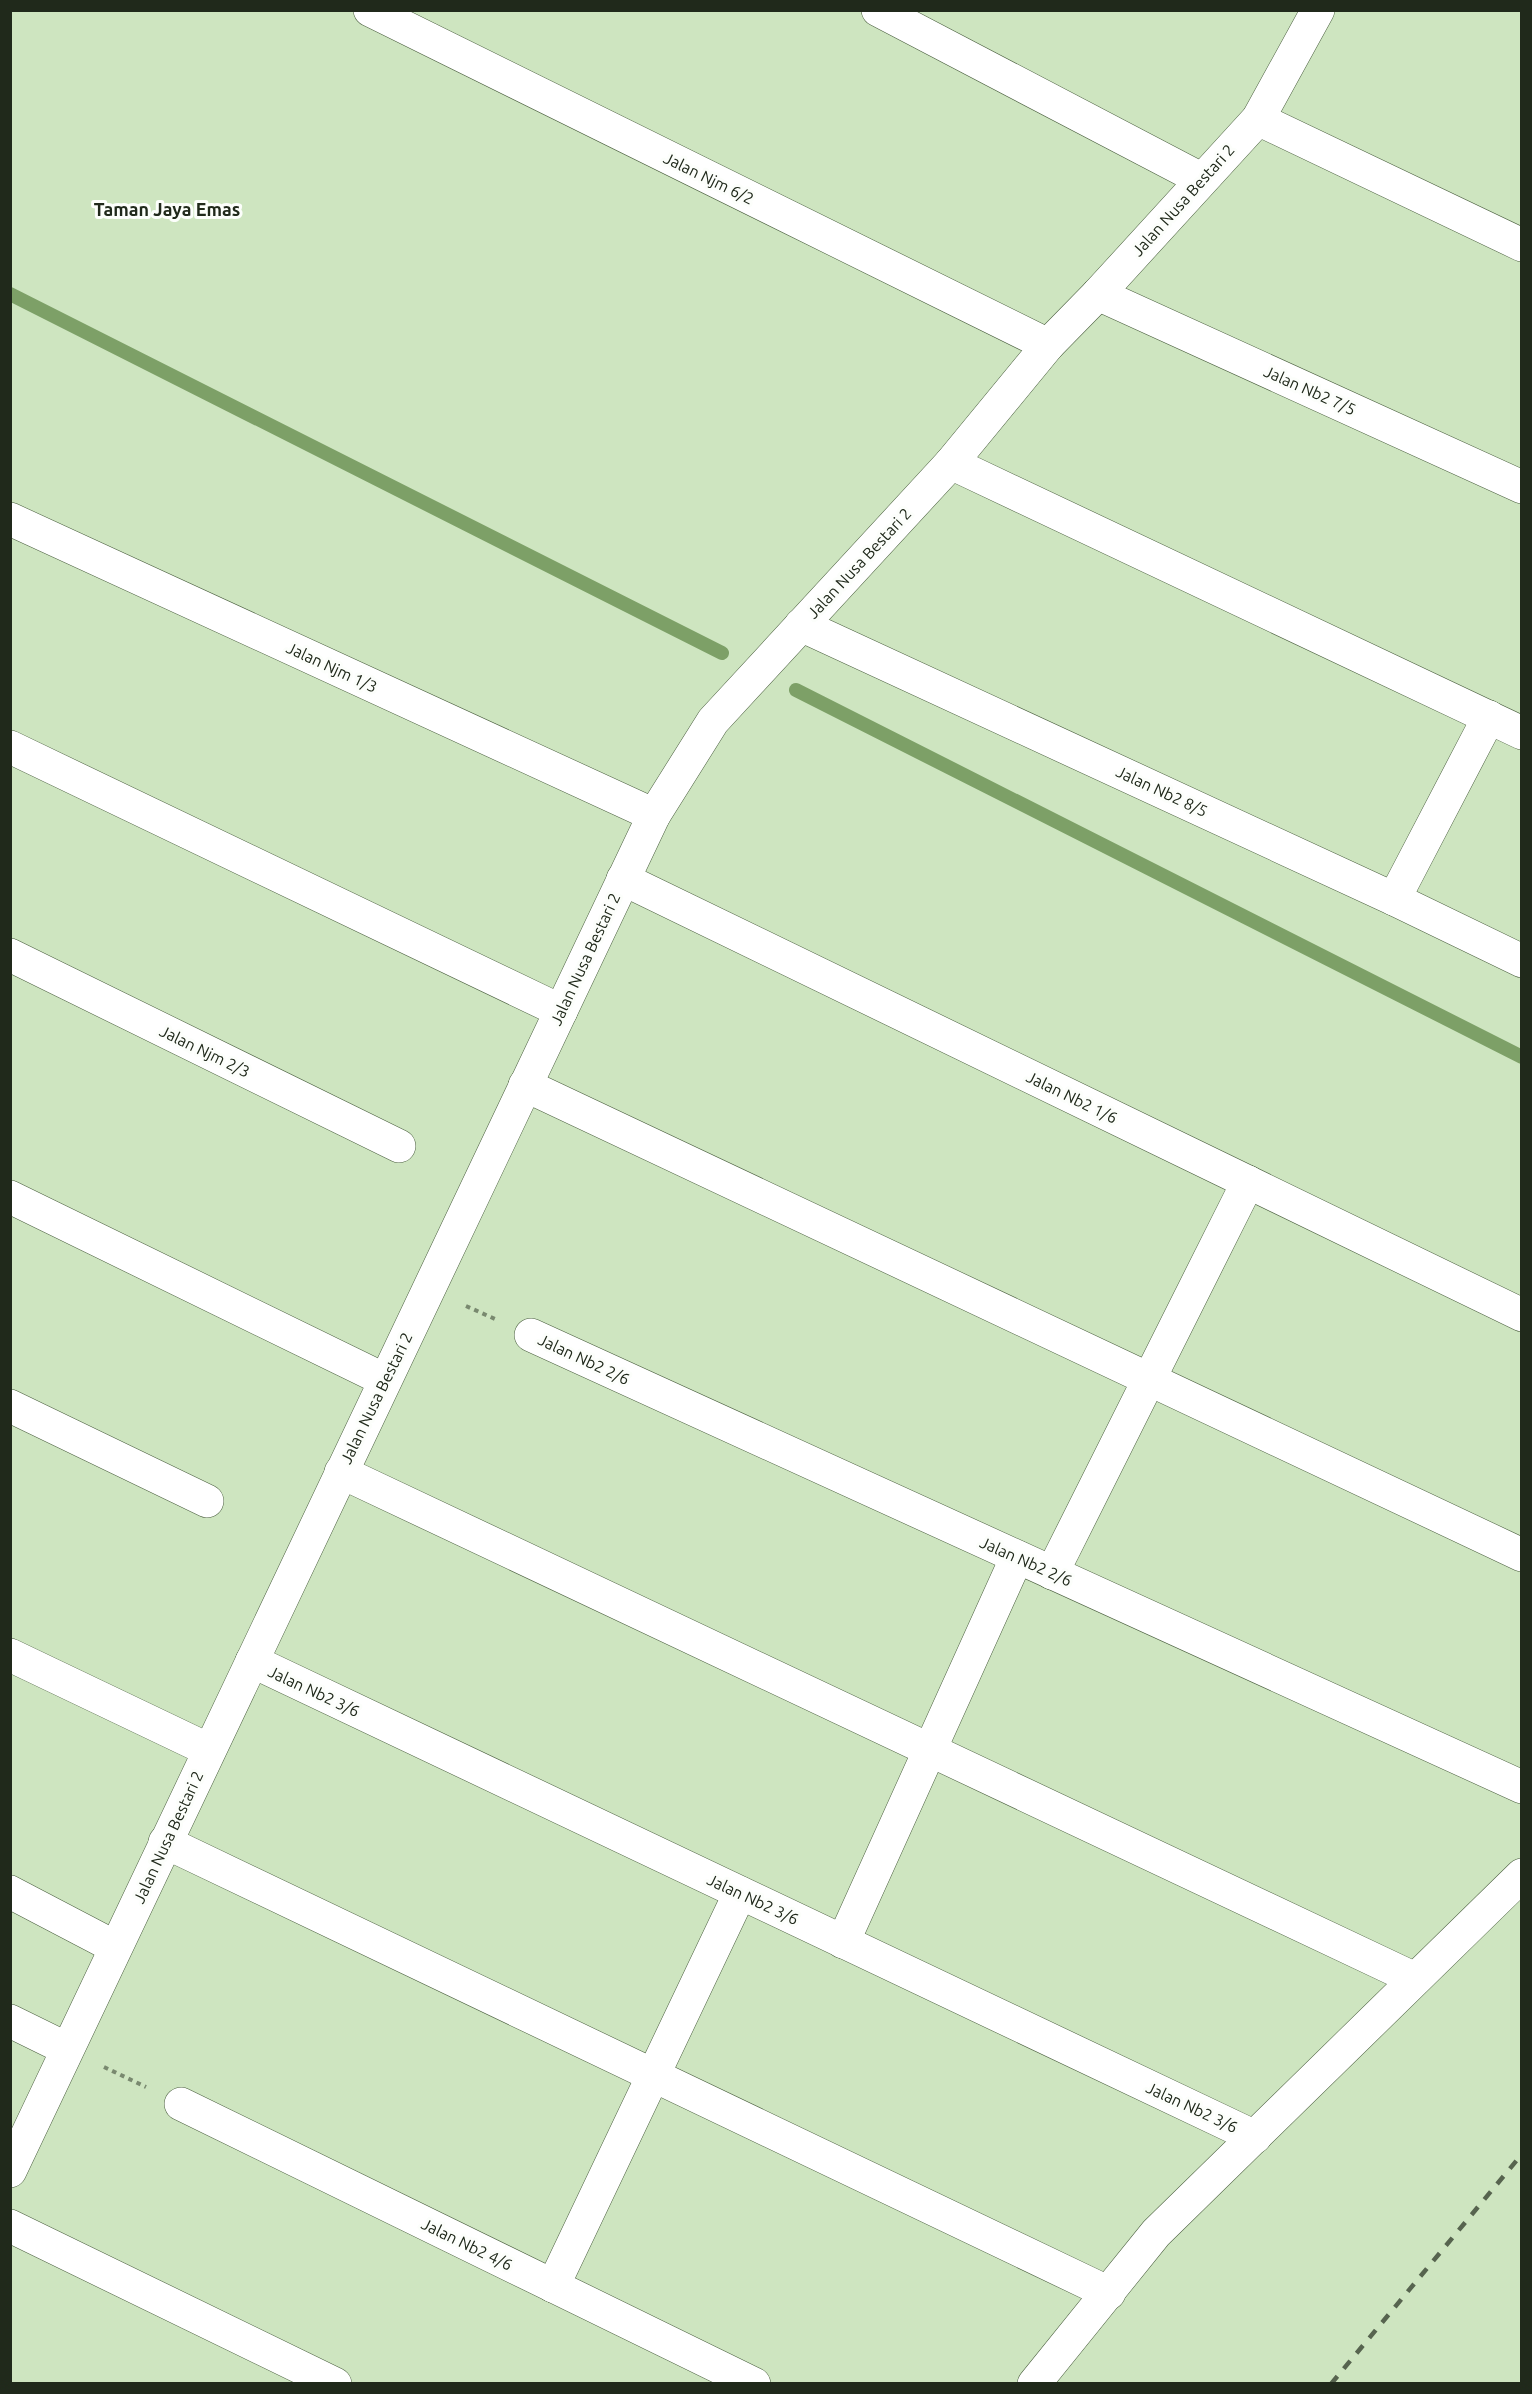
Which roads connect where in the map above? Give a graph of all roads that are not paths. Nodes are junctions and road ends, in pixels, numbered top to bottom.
1 (370, 10) edge
2 (878, 10) edge
3 (1318, 10) edge
4 (1258, 118) junction
5 (1201, 179) junction
6 (1521, 245) edge
7 (1098, 294) junction
8 (1048, 345) junction
9 (951, 463) junction
10 (1521, 487) edge
11 (10, 519) edge
12 (801, 625) junction
13 (1489, 717) junction
14 (1521, 733) edge
15 (10, 747) edge
16 (654, 815) junction
17 (623, 879) junction
18 (1394, 899) junction
19 (10, 955) edge
20 (1521, 961) edge
21 (561, 1011) junction
22 (525, 1085) junction
23 (399, 1146) dead end
24 (1248, 1182) junction
25 (10, 1197) edge
26 (1521, 1315) edge
27 (531, 1335) road end
28 (385, 1380) junction
29 (1150, 1380) junction
30 (10, 1406) edge
31 (341, 1472) junction
32 (207, 1501) dead end
33 (1521, 1555) edge
34 (1017, 1557) junction
35 (1052, 1573) junction
36 (10, 1655) edge
37 (252, 1661) junction
38 (208, 1750) junction
39 (930, 1750) junction
40 (1521, 1787) edge
41 (165, 1842) junction
42 (1521, 1875) edge
43 (10, 1892) edge
44 (740, 1893) junction
45 (843, 1942) junction
46 (115, 1947) junction
47 (1415, 1979) junction
48 (10, 2021) edge
49 (67, 2049) junction
50 (653, 2076) junction
51 (181, 2104) road end
52 (1255, 2136) junction
53 (10, 2171) edge
54 (10, 2226) edge
55 (553, 2286) junction
56 (1108, 2293) junction
57 (334, 2384) edge
58 (754, 2384) edge
59 (1034, 2384) edge

1 - 8 street, Jalan Njm 6/2
2 - 5 street
3 - 4 street, Jalan Nusa Bestari 2
4 - 5 street, Jalan Nusa Bestari 2
4 - 6 street
5 - 7 street, Jalan Nusa Bestari 2
7 - 8 street, Jalan Nusa Bestari 2
7 - 10 street, Jalan Nb2 7/5
8 - 9 street, Jalan Nusa Bestari 2
9 - 12 street, Jalan Nusa Bestari 2
9 - 13 street
11 - 16 street, Jalan Njm 1/3
12 - 16 street, Jalan Nusa Bestari 2
12 - 18 street, Jalan Nb2 8/5
13 - 14 street
13 - 18 street
15 - 21 street
16 - 17 street, Jalan Nusa Bestari 2
17 - 21 street, Jalan Nusa Bestari 2
17 - 24 street, Jalan Nb2 1/6
18 - 20 street, Jalan Nb2 8/5
19 - 23 street, Jalan Njm 2/3
21 - 22 street, Jalan Nusa Bestari 2
22 - 28 street, Jalan Nusa Bestari 2
22 - 29 street
24 - 26 street, Jalan Nb2 1/6
24 - 29 street
25 - 28 street
27 - 34 street, Jalan Nb2 2/6
28 - 31 street, Jalan Nusa Bestari 2
29 - 33 street
29 - 35 street
30 - 32 street
31 - 37 street, Jalan Nusa Bestari 2
31 - 39 street
34 - 35 street, Jalan Nb2 2/6
34 - 39 street
35 - 40 street, Jalan Nb2 2/6
36 - 38 street
37 - 38 street, Jalan Nusa Bestari 2
37 - 44 street, Jalan Nb2 3/6
38 - 41 street, Jalan Nusa Bestari 2
39 - 45 street
39 - 47 street
41 - 46 street, Jalan Nusa Bestari 2
41 - 50 street
42 - 47 street
43 - 46 street
44 - 45 street, Jalan Nb2 3/6
44 - 50 street
45 - 52 street, Jalan Nb2 3/6
46 - 49 street, Jalan Nusa Bestari 2
47 - 52 street
48 - 49 street
49 - 53 street, Jalan Nusa Bestari 2
50 - 55 street
50 - 56 street
51 - 55 street, Jalan Nb2 4/6
52 - 56 street
54 - 57 street
55 - 58 street, Jalan Nb2 4/6
56 - 59 street

